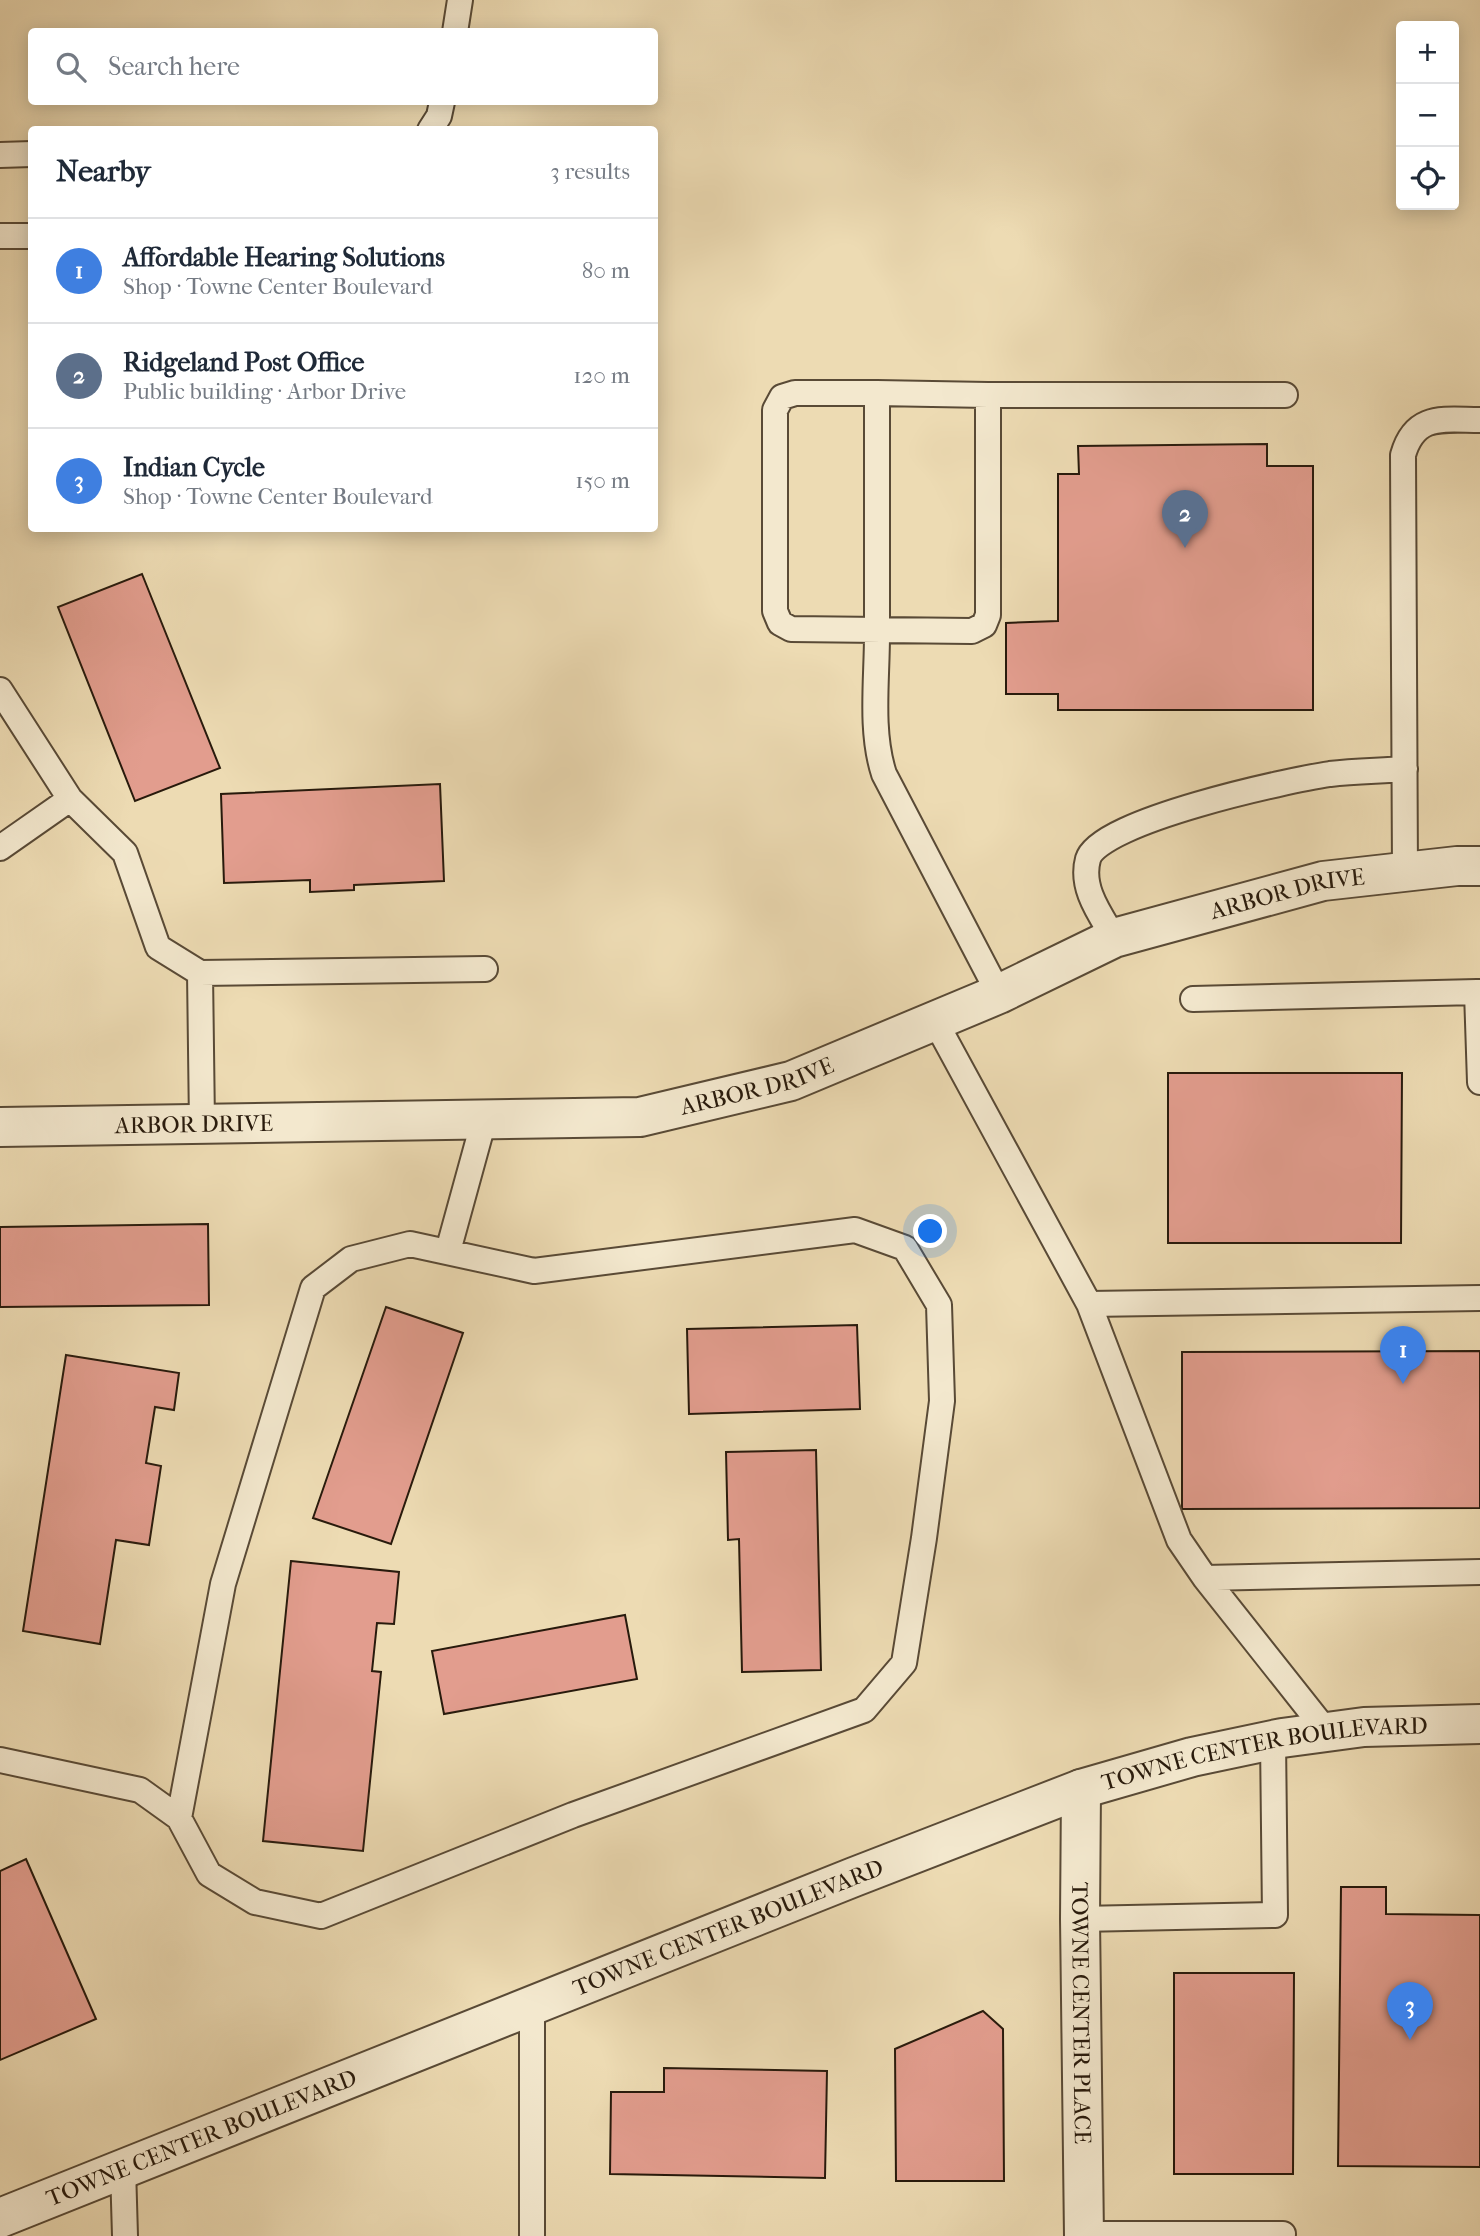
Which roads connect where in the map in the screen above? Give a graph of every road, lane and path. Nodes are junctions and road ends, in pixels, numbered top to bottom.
1 (460, 0) edge
2 (456, 28) edge
3 (441, 105) edge
4 (433, 126) edge
5 (28, 154) edge
6 (0, 155) edge
7 (0, 236) edge
8 (28, 236) edge
9 (877, 393) junction
10 (988, 396) junction
11 (1285, 396) dead end
12 (1480, 420) edge
13 (877, 630) junction
14 (0, 690) edge
15 (1405, 769) junction
16 (70, 799) junction
17 (0, 848) edge
18 (1480, 866) edge
19 (1405, 872) junction
20 (1114, 938) junction
21 (485, 968) dead end
22 (200, 973) junction
23 (1479, 992) edge
24 (999, 994) junction
25 (1193, 999) dead end
26 (935, 1021) junction
27 (1480, 1082) edge
28 (484, 1120) junction
29 (202, 1124) junction
30 (0, 1127) edge
31 (448, 1251) junction
32 (1480, 1298) edge
33 (1089, 1304) junction
34 (1480, 1572) edge
35 (1205, 1578) junction
36 (1480, 1724) edge
37 (1327, 1731) junction
38 (1273, 1740) junction
39 (0, 1760) edge
40 (1081, 1789) junction
41 (179, 1818) junction
42 (1080, 1919) junction
43 (532, 2005) junction
44 (123, 2168) junction
45 (0, 2218) edge
46 (1283, 2234) dead end
47 (1084, 2235) edge
48 (125, 2236) edge
49 (532, 2236) edge

1 - 2 lane
3 - 4 lane
5 - 6 lane
7 - 8 lane
9 - 10 lane
9 - 13 lane
9 - 13 lane
10 - 11 lane
10 - 13 lane
12 - 15 lane
13 - 24 lane
14 - 16 lane
15 - 19 lane
15 - 20 lane
16 - 17 lane
16 - 22 lane
18 - 19 street, ARBOR DRIVE
19 - 20 street, ARBOR DRIVE
20 - 24 street, ARBOR DRIVE
21 - 22 lane
22 - 29 lane
23 - 25 lane
23 - 27 lane
24 - 26 street, ARBOR DRIVE
26 - 28 street, ARBOR DRIVE
26 - 33 lane
28 - 29 street, ARBOR DRIVE
28 - 31 lane
29 - 30 street, ARBOR DRIVE
31 - 41 lane
31 - 41 lane
32 - 33 lane
33 - 35 lane
34 - 35 lane
35 - 37 lane
36 - 37 street, TOWNE CENTER BOULEVARD
37 - 38 street, TOWNE CENTER BOULEVARD
38 - 40 street, TOWNE CENTER BOULEVARD
38 - 42 lane
39 - 41 lane
40 - 42 street, TOWNE CENTER PLACE
40 - 43 street, TOWNE CENTER BOULEVARD
42 - 47 street, TOWNE CENTER PLACE
43 - 44 street, TOWNE CENTER BOULEVARD
43 - 49 lane
44 - 45 street, TOWNE CENTER BOULEVARD
44 - 48 lane
46 - 47 lane

